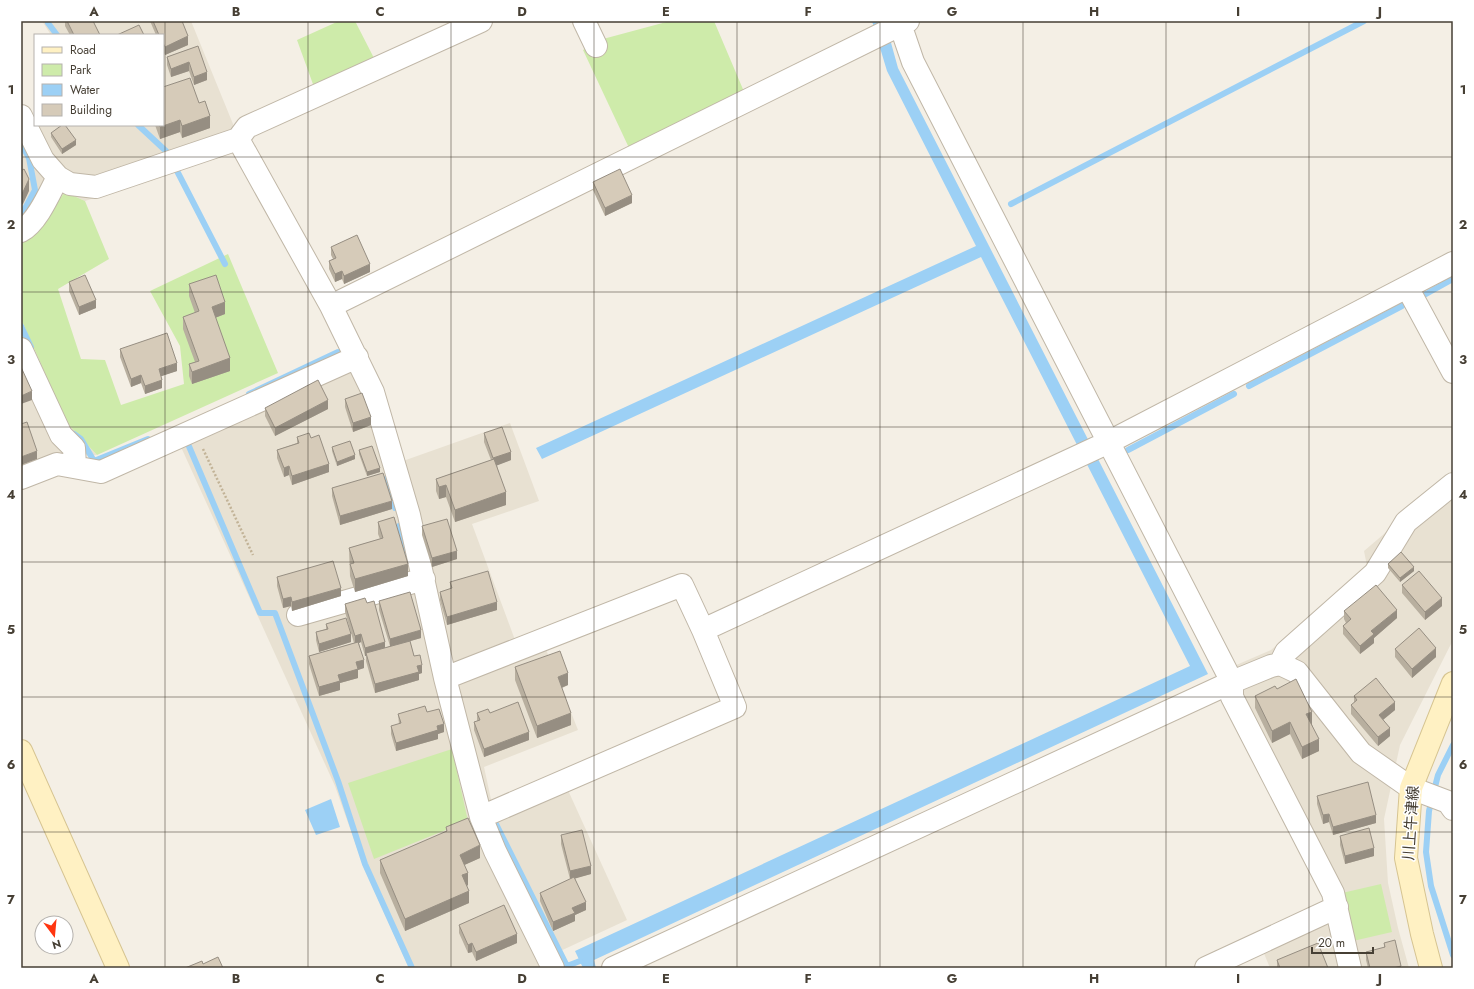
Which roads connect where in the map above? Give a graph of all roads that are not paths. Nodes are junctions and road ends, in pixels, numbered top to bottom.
1 (481, 21) edge
2 (584, 21) edge
3 (903, 22) edge
4 (596, 46) dead end
5 (21, 116) edge
6 (238, 139) junction
7 (58, 177) junction
8 (21, 231) edge
9 (1453, 263) edge
10 (1407, 287) junction
11 (330, 306) junction
12 (21, 349) edge
13 (357, 357) junction
14 (1453, 372) edge
15 (1106, 444) junction
16 (75, 467) junction
17 (21, 478) edge
18 (1453, 484) edge
19 (424, 579) junction
20 (298, 615) dead end
21 (703, 630) junction
22 (1280, 664) junction
23 (445, 678) junction
24 (1232, 682) junction
25 (1453, 683) edge
26 (21, 751) edge
27 (1411, 788) junction
28 (1451, 806) edge
29 (481, 817) junction
30 (1338, 907) junction
31 (118, 968) edge
32 (553, 968) edge
33 (614, 968) edge
34 (1206, 968) edge
35 (1350, 968) edge
36 (1431, 968) edge

1 - 6 street
2 - 4 street
3 - 11 street
3 - 15 street
5 - 7 street
6 - 7 street
6 - 11 street
7 - 8 street
9 - 10 street
10 - 14 street
10 - 15 street
11 - 13 street
12 - 16 street
13 - 16 street
13 - 19 street
15 - 21 street
15 - 24 street
16 - 17 street
18 - 22 street
19 - 20 street
19 - 23 street
21 - 23 street
21 - 29 street
22 - 24 street
22 - 27 street
23 - 29 street
24 - 30 street
24 - 33 street
25 - 27 main road, 川上牛津線
26 - 31 main road
27 - 28 street
27 - 36 main road, 川上牛津線
29 - 32 street
30 - 34 street
30 - 35 street

